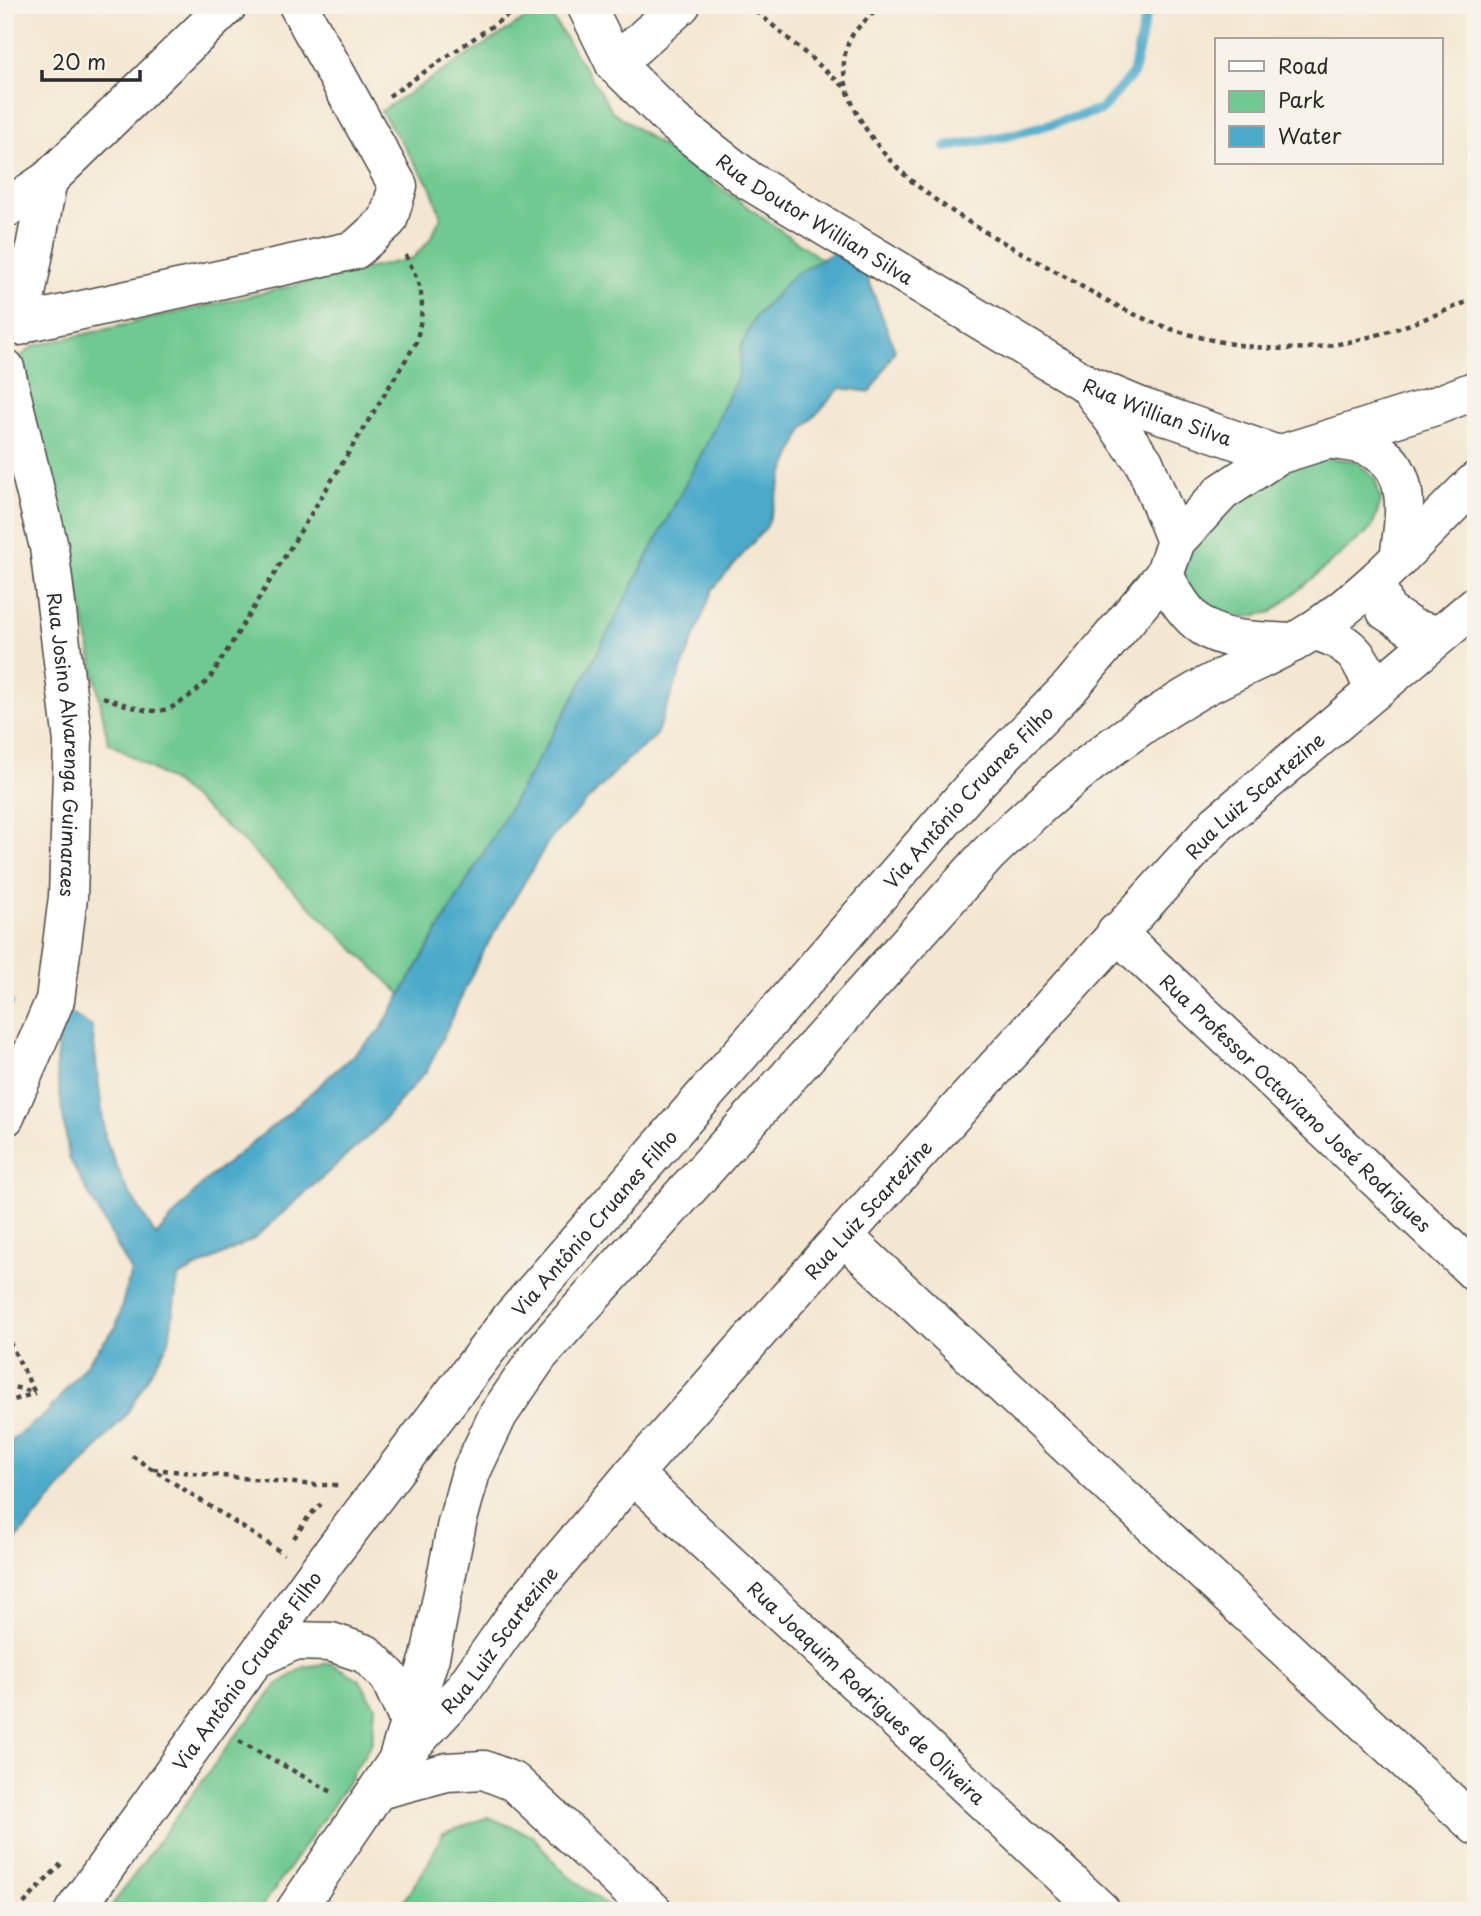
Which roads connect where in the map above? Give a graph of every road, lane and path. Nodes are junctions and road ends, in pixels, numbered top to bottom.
1 (228, 5) edge
2 (298, 5) edge
3 (523, 5) edge
4 (586, 5) edge
5 (681, 5) edge
6 (749, 5) edge
7 (882, 5) edge
8 (615, 64) junction
9 (847, 89) junction
10 (387, 97) dead end
11 (48, 180) junction
12 (5, 209) edge
13 (388, 220) junction
14 (1476, 298) edge
15 (13, 326) edge
16 (5, 368) edge
17 (1088, 386) junction
18 (1476, 390) edge
19 (1330, 439) junction
20 (1278, 455) junction
21 (1476, 481) edge
22 (1170, 558) junction
23 (1388, 570) junction
24 (1476, 605) edge
25 (1438, 635) junction
26 (1303, 637) junction
27 (66, 684) junction
28 (1373, 691) junction
29 (1116, 932) junction
30 (5, 1117) edge
31 (843, 1236) junction
32 (1476, 1273) edge
33 (5, 1333) edge
34 (5, 1385) edge
35 (35, 1392) junction
36 (5, 1403) edge
37 (132, 1456) dead end
38 (153, 1469) junction
39 (633, 1474) junction
40 (342, 1485) dead end
41 (284, 1554) dead end
42 (255, 1659) junction
43 (409, 1721) junction
44 (238, 1741) dead end
45 (388, 1775) junction
46 (339, 1796) dead end
47 (1476, 1826) edge
48 (74, 1911) edge
49 (295, 1911) edge
50 (653, 1911) edge
51 (1101, 1911) edge

1 - 11 street
2 - 13 street
3 - 10 path
4 - 8 street, Rua Doutor Willian Silva
5 - 8 street
6 - 9 path
7 - 9 path
8 - 17 street, Rua Doutor Willian Silva
9 - 14 path
11 - 12 street
11 - 15 street
13 - 15 street
13 - 27 path
16 - 27 street, Rua Josino Alvarenga Guimaraes
17 - 20 street, Rua Willian Silva
17 - 22 street, Rua Willian Silva
18 - 19 street
19 - 20 street
19 - 23 street
20 - 22 street
21 - 23 street
22 - 26 street
22 - 42 street, Via Antônio Cruanes Filho
23 - 25 street
23 - 26 street
24 - 25 street, Rua Luiz Scartezine
25 - 28 street, Rua Luiz Scartezine
26 - 28 street
26 - 43 street
27 - 30 street, Rua Josino Alvarenga Guimaraes
28 - 29 street, Rua Luiz Scartezine
29 - 31 street, Rua Luiz Scartezine
29 - 32 street, Rua Professor Octaviano José Rodrigues
31 - 39 street, Rua Luiz Scartezine
31 - 47 street
33 - 35 path
34 - 35 path
35 - 36 path
37 - 38 path
38 - 40 path
38 - 41 path
39 - 45 street, Rua Luiz Scartezine
39 - 51 street, Rua Joaquim Rodrigues de Oliveira
42 - 43 street
42 - 48 street, Via Antônio Cruanes Filho
43 - 45 street
44 - 46 path
45 - 49 street
45 - 50 street

